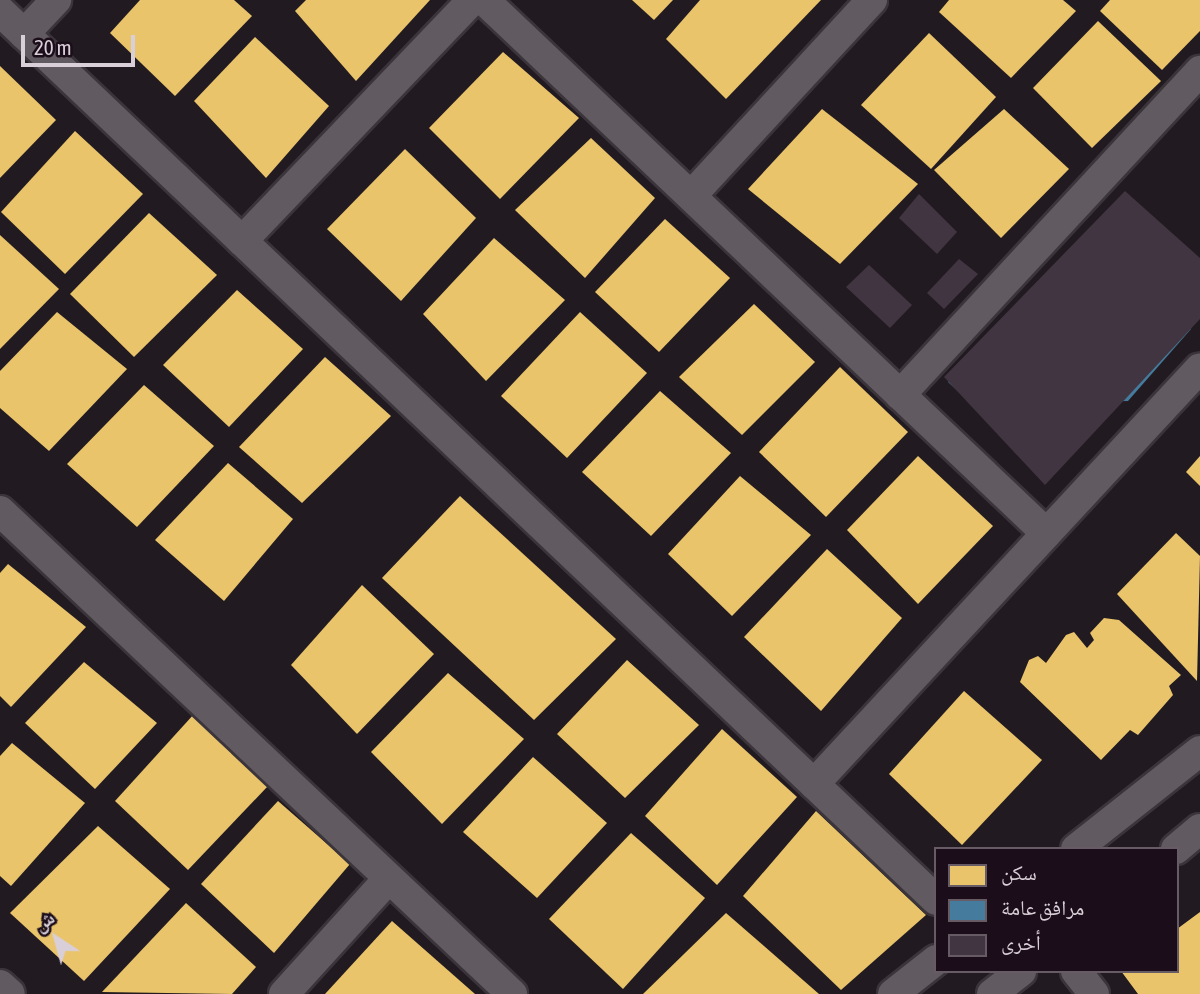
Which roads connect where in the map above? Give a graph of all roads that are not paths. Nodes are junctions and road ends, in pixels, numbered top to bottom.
1 (56, 0) edge
2 (472, 0) edge
3 (484, 0) edge
4 (872, 0) edge
5 (0, 11) edge
6 (24, 34) junction
7 (1200, 71) edge
8 (691, 196) junction
9 (242, 240) junction
10 (1200, 368) edge
11 (900, 395) junction
12 (0, 511) edge
13 (1046, 533) junction
14 (1200, 751) edge
15 (814, 784) junction
16 (1200, 829) edge
17 (1079, 847) edge
18 (1178, 847) edge
19 (389, 878) junction
20 (934, 898) edge
21 (934, 962) edge
22 (1016, 973) edge
23 (1078, 973) edge
24 (0, 985) edge
25 (10, 994) edge
26 (284, 994) edge
27 (512, 994) edge
28 (893, 994) edge
29 (992, 994) edge
30 (1094, 994) edge

1 - 6 street
2 - 9 street
3 - 8 street
4 - 8 street
5 - 6 street
6 - 9 street
7 - 11 street
8 - 11 street
9 - 15 street
10 - 13 street
11 - 13 street
12 - 19 street
13 - 15 street
14 - 17 street
15 - 20 street
16 - 18 street
19 - 26 street
19 - 27 street
21 - 28 street
22 - 29 street
23 - 30 street
24 - 25 street

